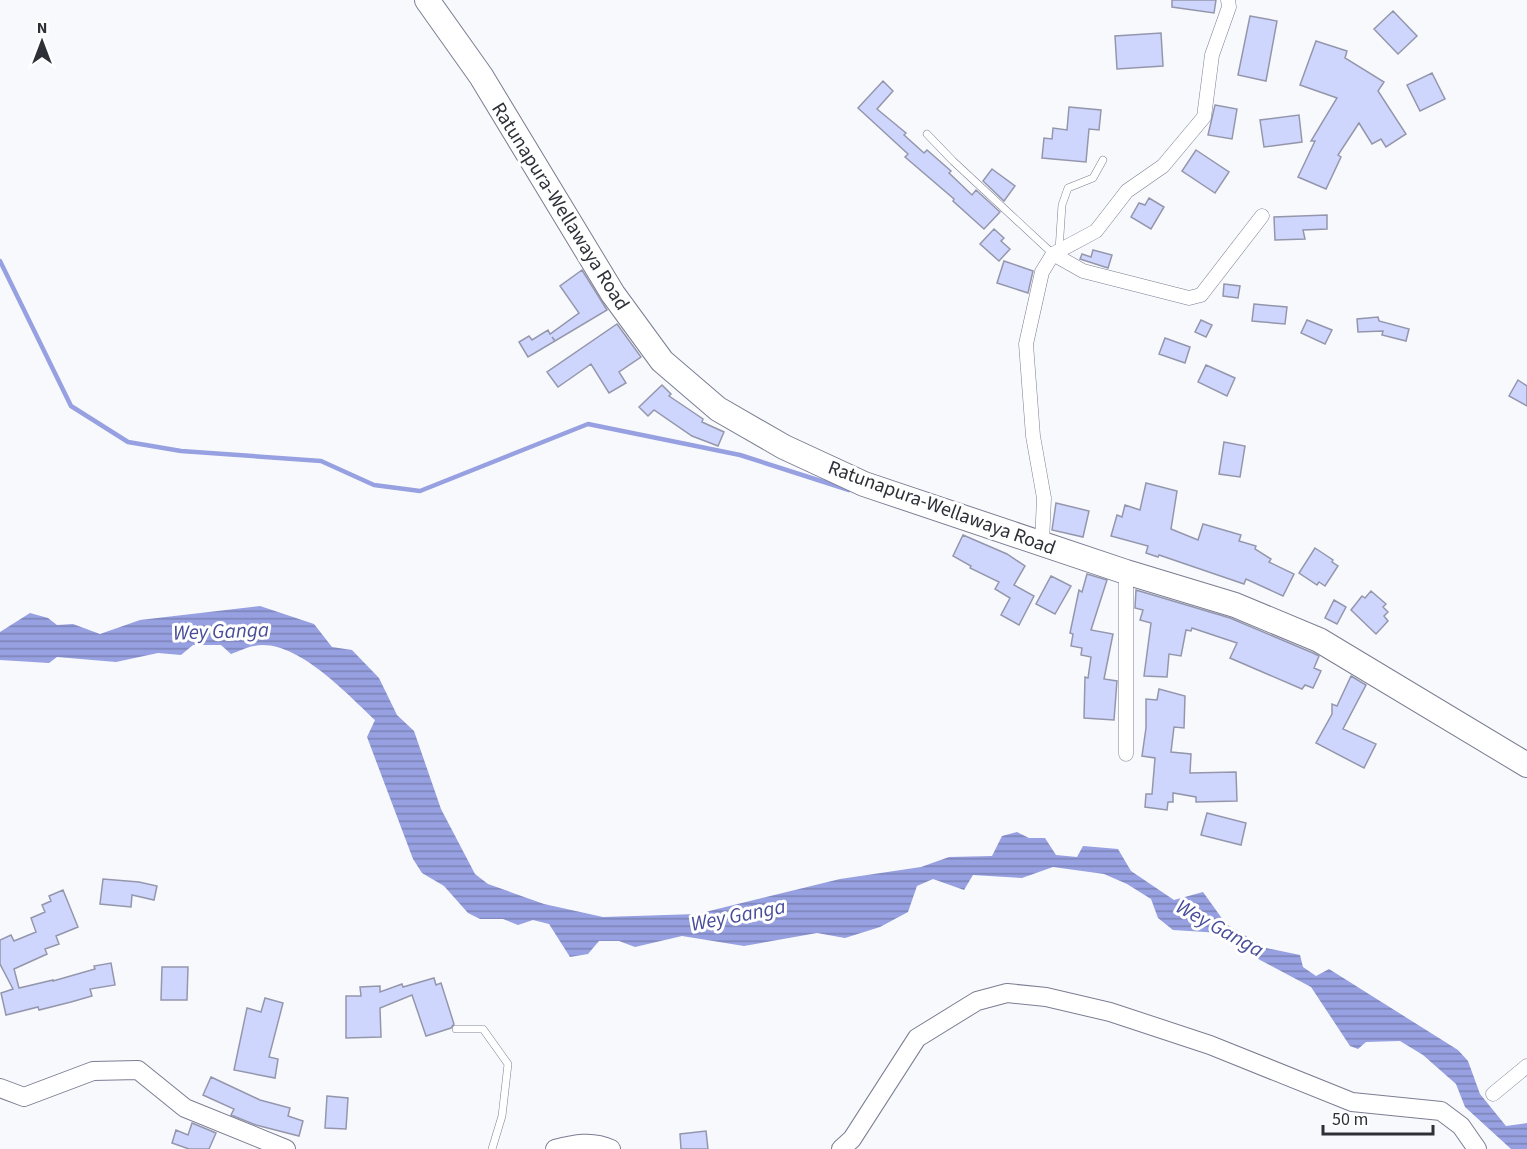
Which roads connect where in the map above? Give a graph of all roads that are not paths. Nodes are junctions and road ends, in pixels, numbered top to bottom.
1 (427, 0) edge
2 (1228, 0) edge
3 (927, 134) dead end
4 (1103, 160) dead end
5 (1262, 216) dead end
6 (1056, 252) junction
7 (1042, 542) junction
8 (1126, 572) junction
9 (1126, 754) dead end
10 (1527, 765) edge
11 (456, 1029) dead end
12 (1527, 1066) edge
13 (0, 1088) edge
14 (1493, 1094) dead end
15 (286, 1149) edge
16 (492, 1149) edge
17 (555, 1149) edge
18 (611, 1149) edge
19 (841, 1149) edge
20 (1477, 1149) edge

1 - 7 highway, Ratunapura-Wellawaya Road
2 - 6 street
3 - 6 lane
4 - 6 lane
5 - 6 street
6 - 7 street
7 - 8 highway, Ratunapura-Wellawaya Road
8 - 9 street
8 - 10 highway, Ratunapura-Wellawaya Road
11 - 16 lane
12 - 14 street
13 - 15 street
17 - 18 street
19 - 20 street

